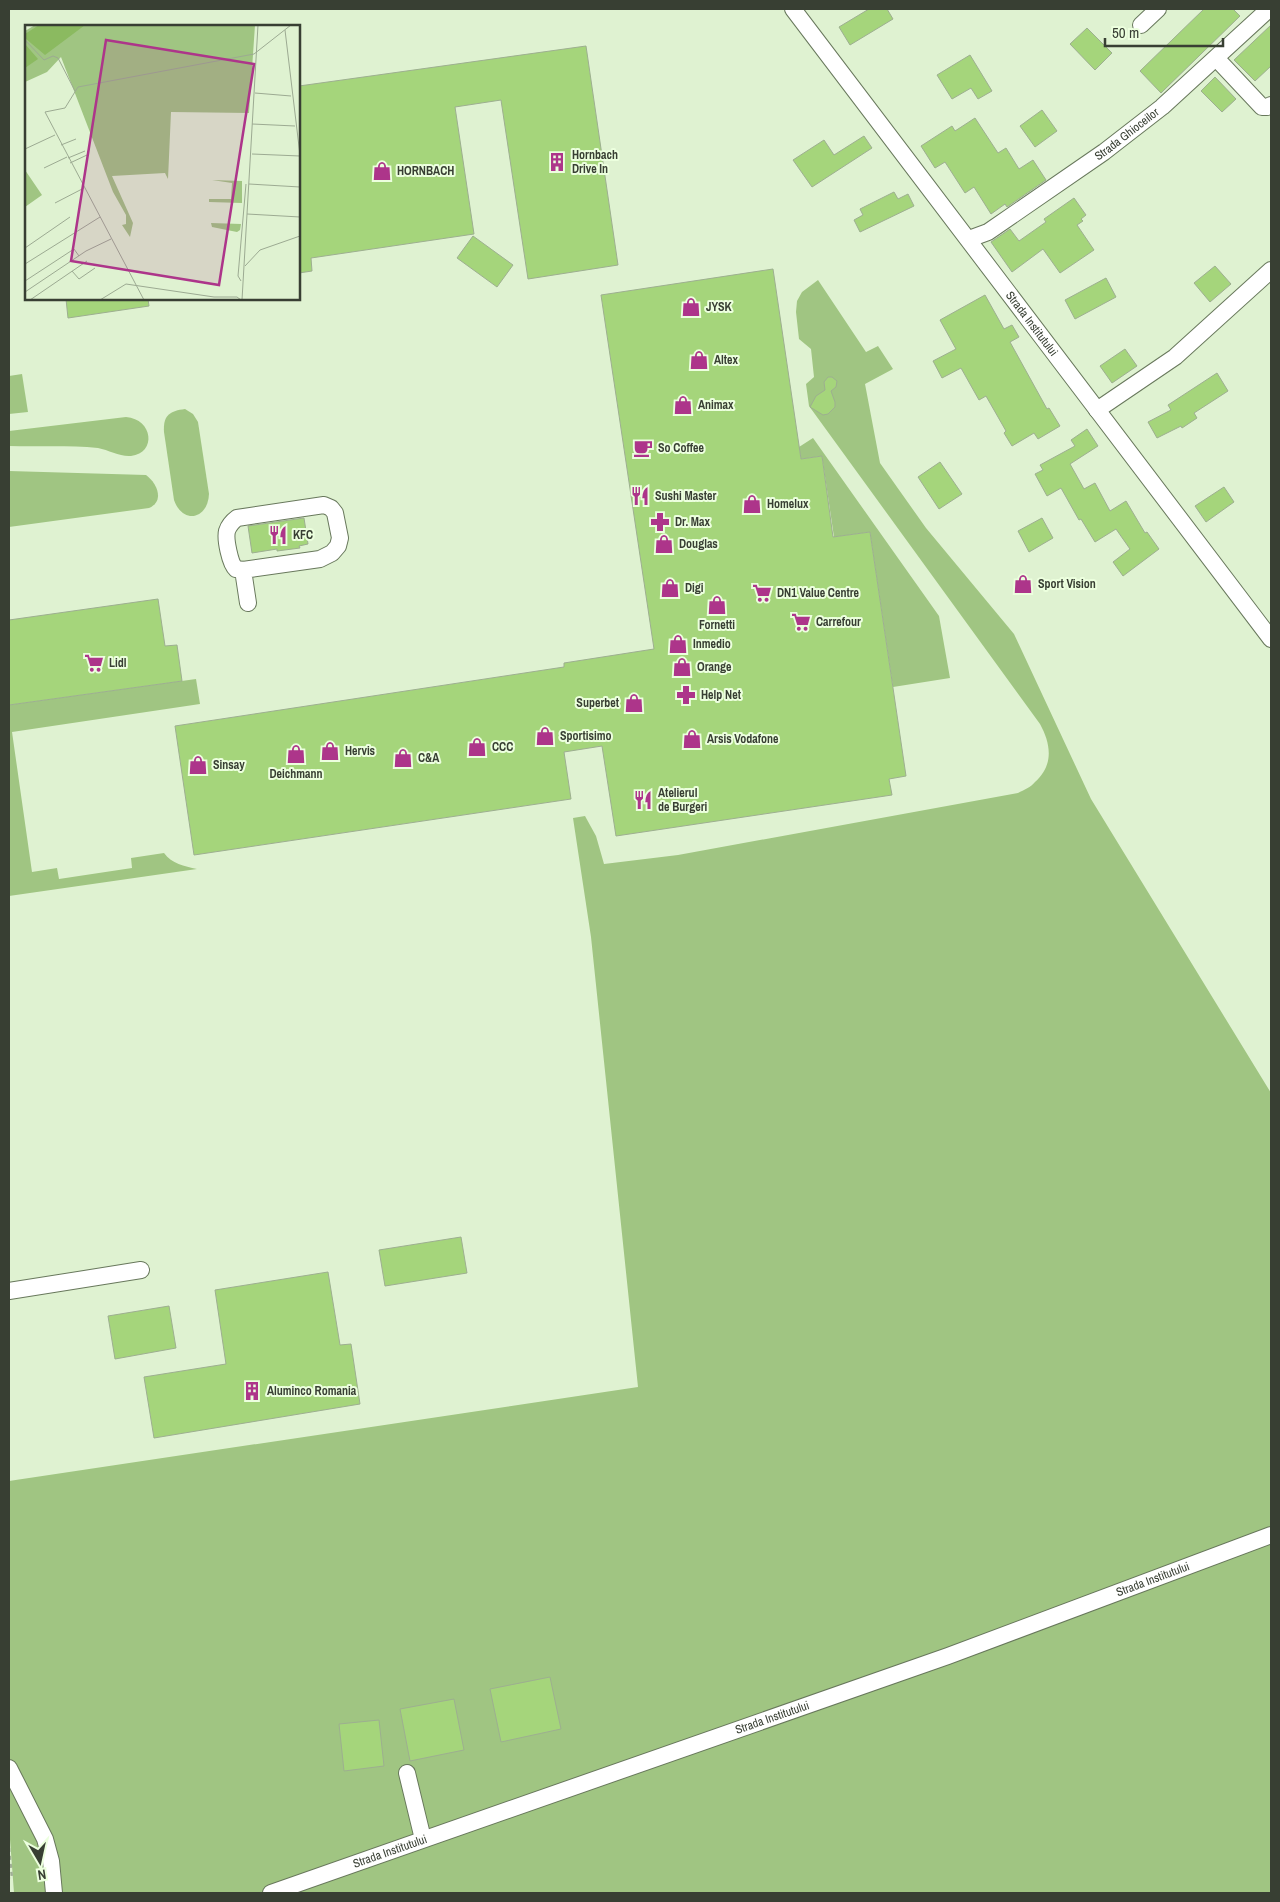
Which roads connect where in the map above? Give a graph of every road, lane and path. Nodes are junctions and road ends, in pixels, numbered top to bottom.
1 (794, 9) edge
2 (1158, 9) edge
3 (1269, 9) edge
4 (1141, 25) dead end
5 (1216, 58) junction
6 (1271, 105) edge
7 (969, 239) junction
8 (1271, 270) edge
9 (1097, 410) junction
10 (243, 570) junction
11 (248, 603) dead end
12 (1270, 634) edge
13 (141, 1270) dead end
14 (9, 1291) edge
15 (1271, 1535) edge
16 (9, 1768) edge
17 (407, 1773) dead end
18 (423, 1839) junction
19 (9, 1848) edge
20 (10, 1878) edge
21 (54, 1893) edge
22 (271, 1893) edge

1 - 7 street, Strada Institutului
2 - 4 street
3 - 5 street, Strada Ghioceilor
5 - 6 street
5 - 7 street, Strada Ghioceilor
7 - 9 street, Strada Institutului
8 - 9 street
9 - 12 street, Strada Institutului
10 - 10 street
10 - 11 street
13 - 14 street
15 - 18 street, Strada Institutului
16 - 21 street
17 - 18 street
18 - 22 street, Strada Institutului
19 - 20 path

